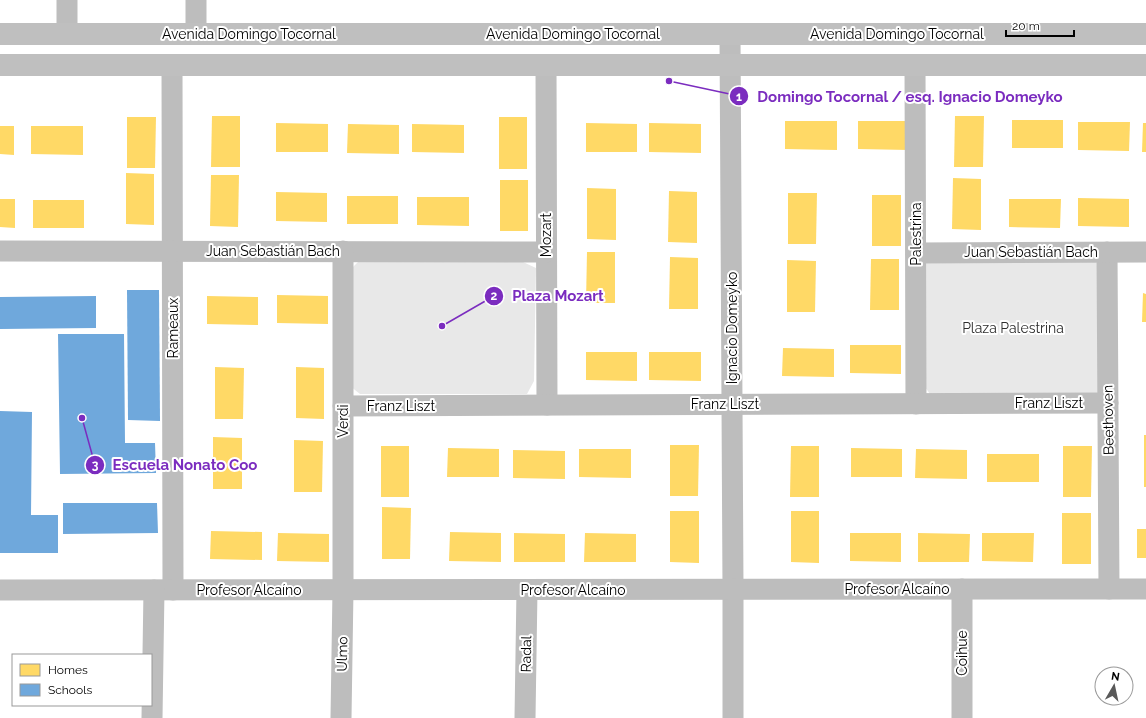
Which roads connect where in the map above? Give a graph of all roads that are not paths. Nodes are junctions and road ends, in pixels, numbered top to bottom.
1 (67, 0) edge
2 (196, 0) edge
3 (0, 34) edge
4 (67, 34) junction
5 (196, 34) junction
6 (730, 34) junction
7 (1146, 34) edge
8 (0, 65) edge
9 (172, 65) junction
10 (546, 65) junction
11 (730, 65) junction
12 (915, 65) junction
13 (1146, 65) edge
14 (0, 251) edge
15 (173, 251) junction
16 (343, 252) junction
17 (546, 252) junction
18 (1107, 252) junction
19 (1146, 252) edge
20 (916, 253) junction
21 (1108, 403) junction
22 (732, 404) junction
23 (916, 404) junction
24 (547, 405) junction
25 (343, 406) junction
26 (733, 589) junction
27 (962, 589) junction
28 (1109, 589) junction
29 (1146, 589) edge
30 (0, 590) edge
31 (164, 590) junction
32 (343, 590) junction
33 (527, 590) junction
34 (152, 718) edge
35 (341, 718) edge
36 (525, 718) edge
37 (733, 718) edge
38 (962, 718) edge

1 - 4 street
2 - 5 street
3 - 4 main road, Avenida Domingo Tocornal
4 - 5 main road, Avenida Domingo Tocornal
5 - 6 main road, Avenida Domingo Tocornal
6 - 7 main road, Avenida Domingo Tocornal
6 - 11 street, Ignacio Domeyko
8 - 9 main road
9 - 10 main road
9 - 15 street, Rameaux
10 - 11 main road
10 - 17 street, Mozart
11 - 12 main road
11 - 22 street, Ignacio Domeyko
12 - 13 main road
12 - 20 street, Palestrina
14 - 15 street, Juan Sebastián Bach
15 - 16 street, Juan Sebastián Bach
15 - 31 street, Rameaux
16 - 17 street, Juan Sebastián Bach
16 - 25 street, Verdi
17 - 24 street, Mozart
18 - 19 street, Juan Sebastián Bach
18 - 20 street, Juan Sebastián Bach
18 - 21 street, Beethoven
20 - 23 street, Palestrina
21 - 23 street, Franz Liszt
21 - 28 street, Beethoven
22 - 23 street, Franz Liszt
22 - 24 street, Franz Liszt
22 - 26 street, Ignacio Domeyko
24 - 25 street, Franz Liszt
25 - 32 street, Verdi
26 - 27 street, Profesor Alcaíno
26 - 33 street, Profesor Alcaíno
26 - 37 street, Ignacio Domeyko
27 - 28 street, Profesor Alcaíno
27 - 38 street, Coihue
28 - 29 street, Profesor Alcaíno
30 - 31 street, Profesor Alcaíno
31 - 32 street, Profesor Alcaíno
31 - 34 street, Rameaux
32 - 33 street, Profesor Alcaíno
32 - 35 street, Ulmo
33 - 36 street, Radal

